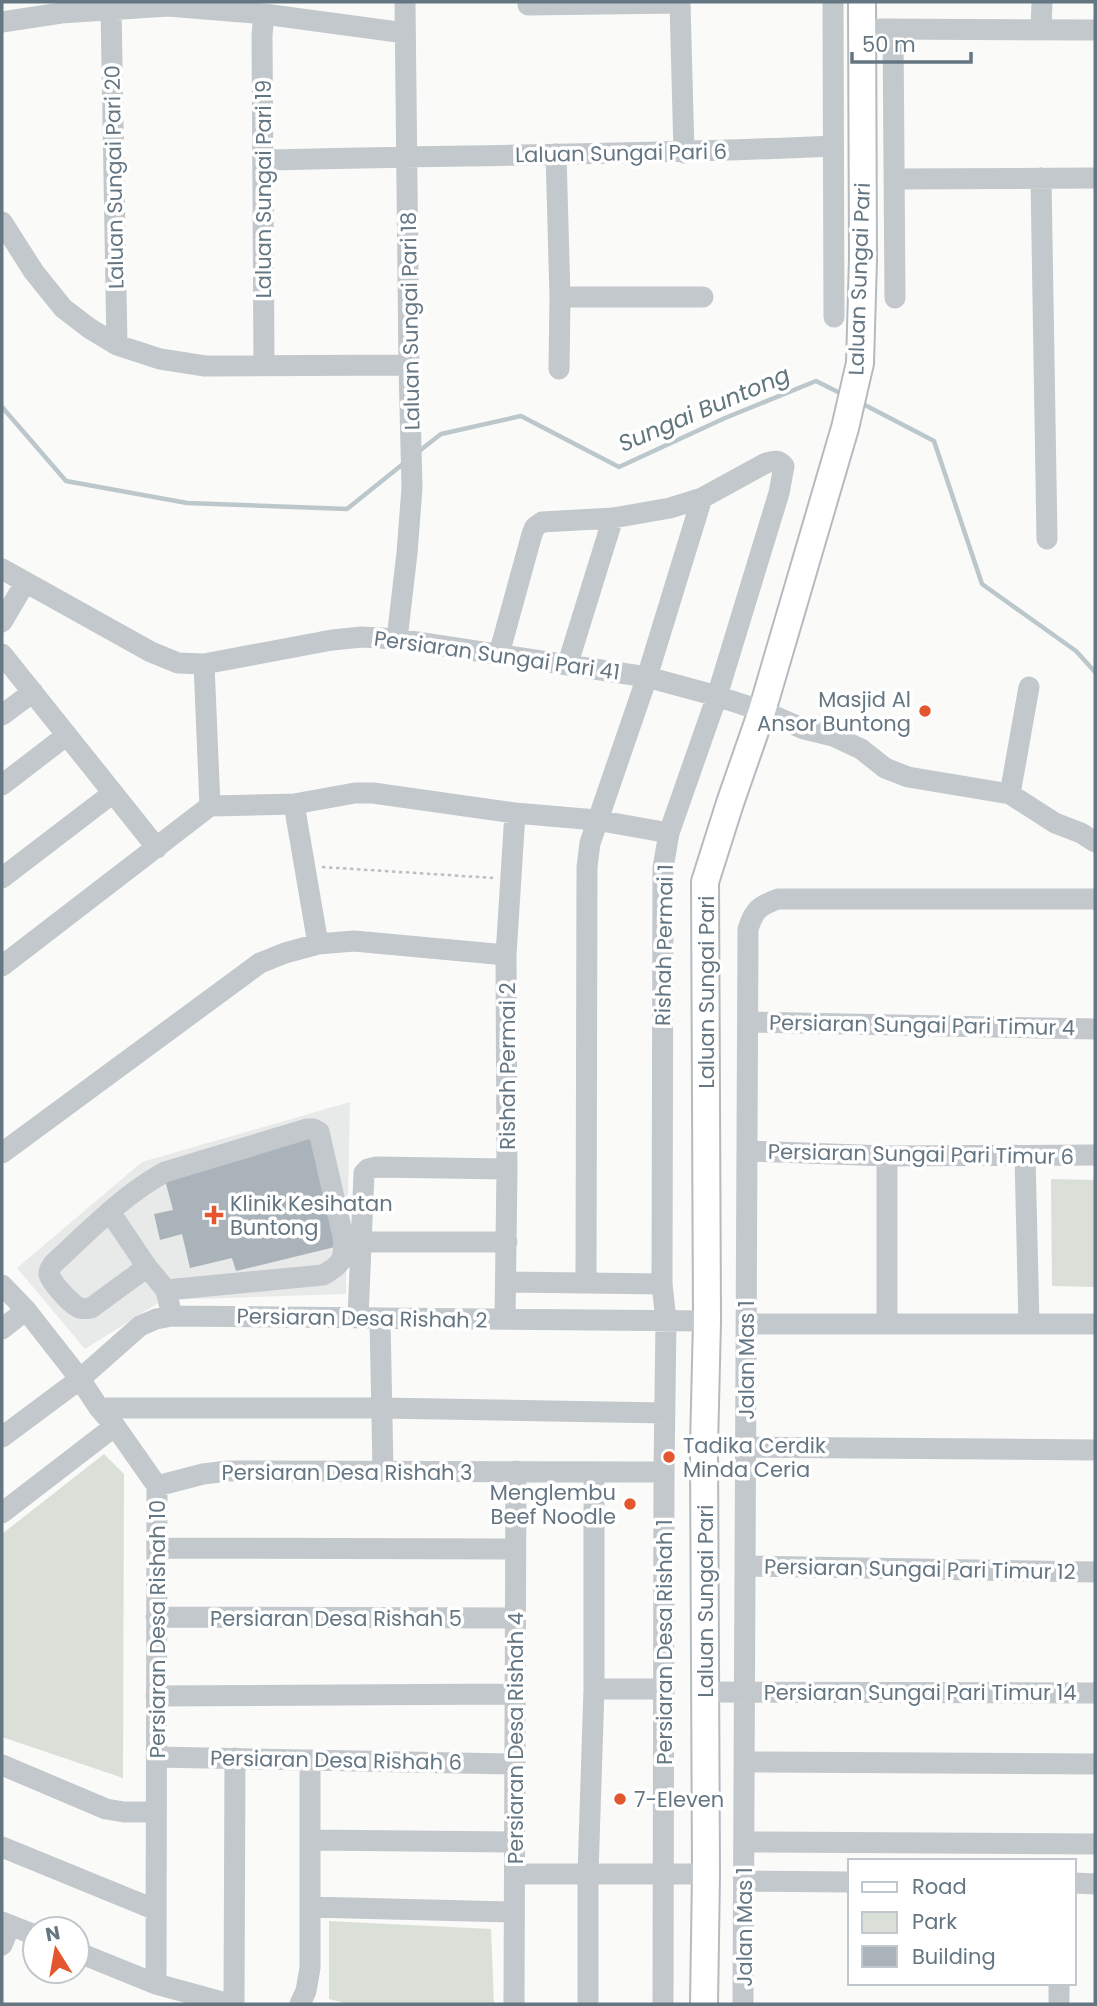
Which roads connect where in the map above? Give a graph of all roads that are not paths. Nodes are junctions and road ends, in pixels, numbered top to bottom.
1 (405, 2) edge
2 (680, 2) edge
3 (833, 2) edge
4 (862, 2) edge
5 (1042, 2) edge
6 (528, 5) dead end
7 (60, 7) edge
8 (111, 8) junction
9 (264, 14) junction
10 (2, 22) edge
11 (833, 29) junction
12 (892, 29) junction
13 (862, 30) junction
14 (1041, 30) junction
15 (1095, 30) edge
16 (405, 33) junction
17 (833, 146) junction
18 (684, 153) junction
19 (556, 154) junction
20 (408, 156) junction
21 (264, 160) junction
22 (1041, 178) junction
23 (1095, 178) edge
24 (894, 179) junction
25 (2, 222) edge
26 (560, 296) junction
27 (703, 298) dead end
28 (895, 298) dead end
29 (834, 317) dead end
30 (117, 345) junction
31 (264, 365) junction
32 (408, 365) junction
33 (559, 369) dead end
34 (702, 498) junction
35 (613, 518) junction
36 (1047, 539) dead end
37 (2, 569) edge
38 (25, 583) junction
39 (2, 622) edge
40 (397, 639) junction
41 (2, 654) edge
42 (499, 654) junction
43 (568, 663) junction
44 (204, 664) junction
45 (647, 677) junction
46 (1029, 687) dead end
47 (33, 692) junction
48 (717, 696) junction
49 (762, 711) junction
50 (2, 715) edge
51 (67, 735) junction
52 (2, 785) edge
53 (114, 793) junction
54 (1010, 793) junction
55 (294, 804) junction
56 (210, 806) junction
57 (515, 813) junction
58 (596, 820) junction
59 (669, 833) junction
60 (1095, 842) edge
61 (157, 848) junction
62 (2, 878) edge
63 (1095, 899) edge
64 (318, 944) junction
65 (506, 955) junction
66 (2, 966) edge
67 (748, 1022) junction
68 (1095, 1029) edge
69 (747, 1151) junction
70 (2, 1153) edge
71 (887, 1156) junction
72 (1025, 1156) junction
73 (1095, 1156) edge
74 (507, 1169) junction
75 (110, 1212) junction
76 (360, 1242) junction
77 (507, 1242) junction
78 (148, 1267) junction
79 (506, 1282) junction
80 (586, 1283) junction
81 (662, 1284) junction
82 (2, 1285) edge
83 (166, 1290) junction
84 (26, 1310) junction
85 (172, 1316) junction
86 (358, 1318) junction
87 (380, 1318) junction
88 (505, 1319) junction
89 (666, 1321) junction
90 (707, 1321) junction
91 (887, 1323) junction
92 (747, 1324) junction
93 (1029, 1324) junction
94 (1095, 1324) edge
95 (2, 1329) edge
96 (80, 1379) junction
97 (99, 1408) junction
98 (381, 1408) junction
99 (665, 1413) junction
100 (116, 1426) junction
101 (2, 1437) edge
102 (746, 1447) junction
103 (1095, 1450) edge
104 (383, 1471) junction
105 (516, 1471) junction
106 (594, 1472) junction
107 (664, 1472) junction
108 (157, 1486) junction
109 (2, 1513) edge
110 (157, 1548) junction
111 (515, 1549) junction
112 (745, 1566) junction
113 (1095, 1572) edge
114 (156, 1617) junction
115 (515, 1618) junction
116 (594, 1689) junction
117 (665, 1689) junction
118 (745, 1691) junction
119 (705, 1692) junction
120 (515, 1693) junction
121 (1095, 1693) edge
122 (156, 1696) junction
123 (156, 1756) junction
124 (235, 1758) junction
125 (310, 1760) junction
126 (745, 1762) junction
127 (515, 1764) junction
128 (1095, 1764) edge
129 (2, 1765) edge
130 (156, 1812) junction
131 (310, 1840) junction
132 (515, 1842) junction
133 (744, 1842) junction
134 (1095, 1844) edge
135 (2, 1847) edge
136 (514, 1874) junction
137 (588, 1874) junction
138 (664, 1874) junction
139 (706, 1874) junction
140 (744, 1881) junction
141 (848, 1882) edge
142 (1076, 1883) edge
143 (1095, 1884) edge
144 (310, 1907) junction
145 (156, 1910) junction
146 (514, 1912) junction
147 (91, 1958) edge
148 (156, 1984) junction
149 (1059, 1985) edge
150 (229, 2004) edge
151 (234, 2004) edge
152 (300, 2004) edge
153 (514, 2004) edge
154 (588, 2004) edge
155 (663, 2004) edge
156 (704, 2004) edge
157 (744, 2004) edge
158 (1059, 2004) edge

1 - 16 street, Laluan Sungai Pari 18
2 - 6 street
2 - 18 street
3 - 11 street
4 - 13 main road, Laluan Sungai Pari
5 - 14 street
7 - 8 street
7 - 10 street
8 - 9 street
8 - 30 street, Laluan Sungai Pari 20
9 - 16 street
9 - 21 street, Laluan Sungai Pari 19
11 - 13 street
11 - 17 street
12 - 13 street
12 - 14 street
12 - 24 street
13 - 49 main road, Laluan Sungai Pari
14 - 15 street
16 - 20 street, Laluan Sungai Pari 18
17 - 18 street, Laluan Sungai Pari 6
17 - 29 street
18 - 19 street, Laluan Sungai Pari 6
19 - 20 street, Laluan Sungai Pari 6
19 - 26 street
20 - 21 street, Laluan Sungai Pari 6
20 - 32 street, Laluan Sungai Pari 18
21 - 31 street, Laluan Sungai Pari 19
22 - 23 street
22 - 24 street
22 - 36 street
24 - 28 street
25 - 30 street
26 - 27 street
26 - 33 street
30 - 31 street
31 - 32 street
32 - 40 street, Laluan Sungai Pari 18
34 - 35 street
34 - 45 street
34 - 48 street, Rishah Permai 1
35 - 42 street
35 - 43 street
37 - 38 street, Persiaran Sungai Pari 41
38 - 39 street
38 - 44 street, Persiaran Sungai Pari 41
40 - 42 street, Persiaran Sungai Pari 41
40 - 44 street, Persiaran Sungai Pari 41
41 - 47 street
42 - 43 street, Persiaran Sungai Pari 41
43 - 45 street, Persiaran Sungai Pari 41
44 - 56 street
45 - 48 street, Persiaran Sungai Pari 41
45 - 58 street
46 - 54 street
47 - 50 street
47 - 51 street
48 - 49 street, Persiaran Sungai Pari 41
48 - 59 street, Rishah Permai 1
49 - 54 street, Persiaran Sungai Pari 41
49 - 90 main road, Laluan Sungai Pari
51 - 52 street
51 - 53 street
53 - 61 street
53 - 62 street
54 - 60 street
55 - 56 street
55 - 57 street
55 - 64 street
56 - 61 street
57 - 58 street
57 - 65 street, Rishah Permai 2
58 - 59 street
58 - 80 street
59 - 81 street, Rishah Permai 1
61 - 66 street
63 - 67 street, Jalan Mas 1
64 - 65 street
64 - 70 street
65 - 74 street, Rishah Permai 2
67 - 68 street, Persiaran Sungai Pari Timur 4
67 - 69 street, Jalan Mas 1
69 - 71 street, Persiaran Sungai Pari Timur 6
69 - 92 street, Jalan Mas 1
71 - 72 street, Persiaran Sungai Pari Timur 6
71 - 91 street
72 - 73 street, Persiaran Sungai Pari Timur 6
72 - 93 street
74 - 76 street
74 - 77 street, Rishah Permai 2
75 - 78 street
75 - 78 street
75 - 83 street
76 - 77 street
76 - 86 street
77 - 79 street, Rishah Permai 2
78 - 83 street
79 - 80 street
79 - 88 street, Rishah Permai 2
80 - 81 street
81 - 89 street, Rishah Permai 1
82 - 84 street, Persiaran Desa Rishah 10
83 - 85 street
84 - 95 street
84 - 96 street, Persiaran Desa Rishah 10
85 - 86 street, Persiaran Desa Rishah 2
85 - 96 street, Persiaran Desa Rishah 2
86 - 87 street, Persiaran Desa Rishah 2
87 - 88 street, Persiaran Desa Rishah 2
87 - 98 street
88 - 89 street, Persiaran Desa Rishah 2
89 - 90 street, Persiaran Desa Rishah 2
89 - 99 street, Persiaran Desa Rishah 1
90 - 119 main road, Laluan Sungai Pari
91 - 92 street
91 - 93 street
92 - 102 street, Jalan Mas 1
93 - 94 street
96 - 97 street, Persiaran Desa Rishah 10
96 - 101 street, Persiaran Desa Rishah 2
97 - 98 street
97 - 100 street, Persiaran Desa Rishah 10
98 - 99 street
98 - 104 street
99 - 107 street, Persiaran Desa Rishah 1
100 - 108 street, Persiaran Desa Rishah 10
100 - 109 street
102 - 103 street
102 - 112 street, Jalan Mas 1
104 - 105 street, Persiaran Desa Rishah 3
104 - 108 street, Persiaran Desa Rishah 3
105 - 106 street, Persiaran Desa Rishah 3
105 - 111 street, Persiaran Desa Rishah 4
106 - 107 street, Persiaran Desa Rishah 3
106 - 116 street
107 - 117 street, Persiaran Desa Rishah 1
108 - 110 street, Persiaran Desa Rishah 10
110 - 111 street
110 - 114 street, Persiaran Desa Rishah 10
111 - 115 street, Persiaran Desa Rishah 4
112 - 113 street, Persiaran Sungai Pari Timur 12
112 - 118 street, Jalan Mas 1
114 - 115 street, Persiaran Desa Rishah 5
114 - 122 street, Persiaran Desa Rishah 10
115 - 120 street, Persiaran Desa Rishah 4
116 - 117 street
116 - 137 street
117 - 138 street, Persiaran Desa Rishah 1
118 - 119 street, Persiaran Sungai Pari Timur 14
118 - 121 street, Persiaran Sungai Pari Timur 14
118 - 126 street, Jalan Mas 1
119 - 139 main road, Laluan Sungai Pari
120 - 122 street
120 - 127 street, Persiaran Desa Rishah 4
122 - 123 street, Persiaran Desa Rishah 10
123 - 124 street, Persiaran Desa Rishah 6
123 - 130 street, Persiaran Desa Rishah 10
124 - 125 street, Persiaran Desa Rishah 6
124 - 151 street
125 - 127 street, Persiaran Desa Rishah 6
125 - 131 street
126 - 128 street
126 - 133 street, Jalan Mas 1
127 - 132 street, Persiaran Desa Rishah 4
129 - 130 street
130 - 145 street, Persiaran Desa Rishah 10
131 - 132 street
131 - 144 street
132 - 136 street, Persiaran Desa Rishah 4
133 - 134 street
133 - 140 street, Jalan Mas 1
135 - 145 street
136 - 137 street
136 - 146 street, Persiaran Desa Rishah 4
137 - 138 street
137 - 154 street
138 - 139 street
138 - 155 street, Persiaran Desa Rishah 1
139 - 156 main road, Laluan Sungai Pari
140 - 141 street
140 - 157 street, Jalan Mas 1
142 - 143 street
144 - 146 street
144 - 152 street
145 - 148 street, Persiaran Desa Rishah 10
146 - 153 street, Persiaran Desa Rishah 4
147 - 148 street
148 - 150 street
149 - 158 street

